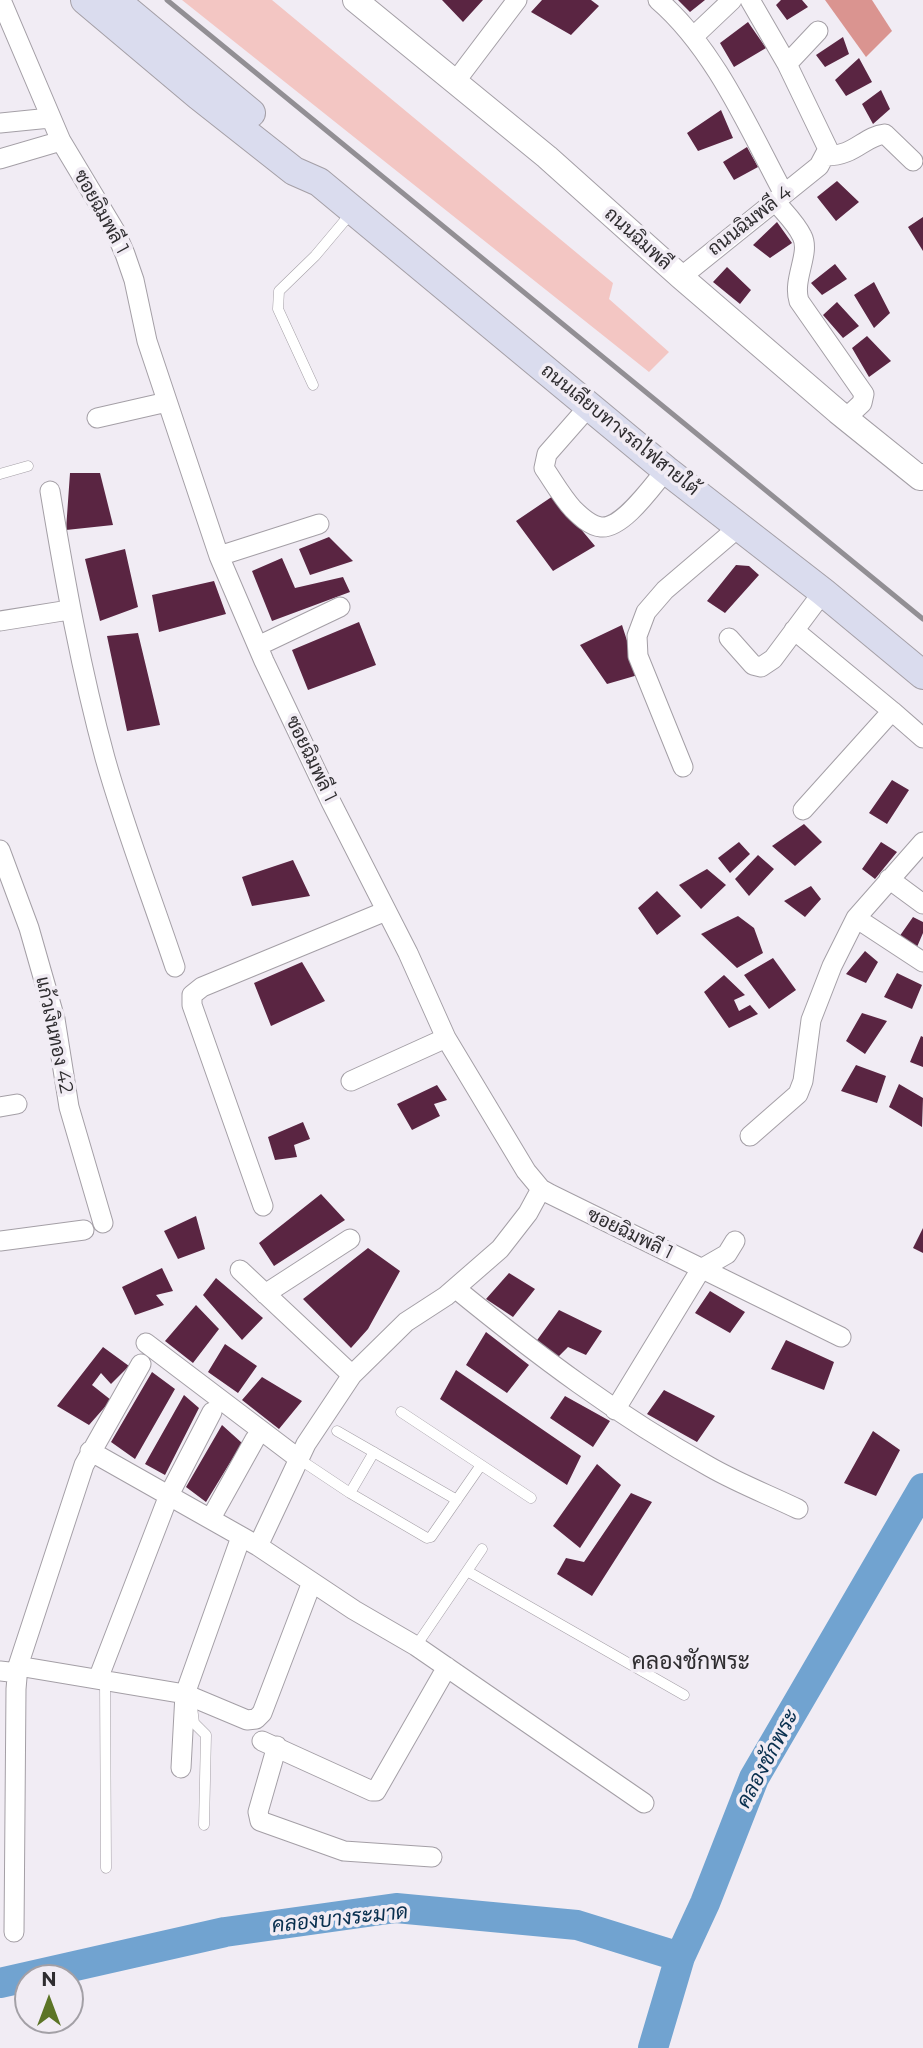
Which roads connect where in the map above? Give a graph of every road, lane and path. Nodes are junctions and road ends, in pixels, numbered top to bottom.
1 (1, 0) edge
2 (85, 0) edge
3 (115, 0) edge
4 (355, 0) edge
5 (517, 0) edge
6 (658, 0) edge
7 (732, 0) edge
8 (750, 0) edge
9 (818, 31) dead end
10 (694, 36) junction
11 (786, 64) junction
12 (456, 82) junction
13 (50, 118) junction
14 (0, 123) edge
15 (61, 141) junction
16 (0, 159) edge
17 (823, 161) junction
18 (913, 161) dead end
19 (319, 182) junction
20 (780, 197) junction
21 (352, 212) junction
22 (681, 277) junction
23 (313, 385) dead end
24 (167, 402) junction
25 (590, 405) junction
26 (97, 418) dead end
27 (846, 418) junction
28 (28, 466) dead end
29 (666, 470) junction
30 (0, 474) edge
31 (922, 478) edge
32 (50, 491) dead end
33 (319, 524) dead end
34 (740, 526) junction
35 (219, 556) junction
36 (823, 592) junction
37 (340, 607) dead end
38 (69, 610) junction
39 (0, 621) edge
40 (794, 630) junction
41 (729, 638) dead end
42 (258, 646) junction
43 (923, 675) edge
44 (892, 711) junction
45 (923, 738) edge
46 (684, 767) dead end
47 (803, 810) dead end
48 (923, 844) edge
49 (0, 849) edge
50 (889, 879) junction
51 (923, 904) edge
52 (386, 911) junction
53 (856, 918) junction
54 (923, 962) edge
55 (176, 967) dead end
56 (446, 1038) junction
57 (351, 1081) dead end
58 (750, 1136) dead end
59 (541, 1189) junction
60 (263, 1206) dead end
61 (103, 1223) dead end
62 (84, 1230) dead end
63 (350, 1239) dead end
64 (0, 1241) edge
65 (735, 1241) dead end
66 (701, 1269) junction
67 (240, 1270) dead end
68 (456, 1288) junction
69 (265, 1294) junction
70 (841, 1337) dead end
71 (146, 1343) dead end
72 (141, 1364) dead end
73 (352, 1375) junction
74 (615, 1410) junction
75 (212, 1412) dead end
76 (401, 1412) dead end
77 (337, 1431) dead end
78 (255, 1439) dead end
79 (90, 1451) junction
80 (374, 1452) junction
81 (299, 1459) junction
82 (481, 1465) junction
83 (350, 1493) junction
84 (169, 1495) junction
85 (531, 1498) dead end
86 (457, 1500) junction
87 (798, 1509) dead end
88 (211, 1518) junction
89 (240, 1536) junction
90 (258, 1546) junction
91 (482, 1549) dead end
92 (467, 1571) junction
93 (312, 1582) junction
94 (416, 1646) junction
95 (447, 1667) junction
96 (12, 1670) edge
97 (102, 1679) junction
98 (188, 1695) junction
99 (684, 1695) dead end
100 (181, 1768) dead end
101 (644, 1803) dead end
102 (204, 1825) dead end
103 (432, 1857) dead end
104 (106, 1868) dead end
105 (14, 1932) dead end

1 - 13 street, ซอยฉิมพลี 1
2 - 19 main road, ถนนเลียบทางรถไฟสายใต้
3 - 19 main road, ถนนเลียบทางรถไฟสายใต้
4 - 12 street, ถนนฉิมพลี
5 - 12 street
6 - 10 street
7 - 10 street
8 - 11 street
9 - 11 street
10 - 20 street
11 - 17 street
12 - 22 street, ถนนฉิมพลี
13 - 14 street
13 - 15 street, ซอยฉิมพลี 1
15 - 16 street
15 - 24 street, ซอยฉิมพลี 1
17 - 18 street
17 - 20 street, ถนนฉิมพลี 4
19 - 21 main road, ถนนเลียบทางรถไฟสายใต้
20 - 22 street, ถนนฉิมพลี 4
20 - 27 street
21 - 23 lane
21 - 25 main road, ถนนเลียบทางรถไฟสายใต้
22 - 27 street, ถนนฉิมพลี
24 - 26 street
24 - 35 street, ซอยฉิมพลี 1
25 - 29 main road, ถนนเลียบทางรถไฟสายใต้
25 - 29 street
27 - 31 street, ถนนฉิมพลี
28 - 30 lane
29 - 34 main road, ถนนเลียบทางรถไฟสายใต้
32 - 38 street
33 - 35 street
34 - 36 main road, ถนนเลียบทางรถไฟสายใต้
34 - 46 street
35 - 42 street, ซอยฉิมพลี 1
36 - 40 street
36 - 43 main road, ถนนเลียบทางรถไฟสายใต้
37 - 42 street
38 - 39 street
38 - 55 street
40 - 41 street
40 - 44 street
42 - 52 street, ซอยฉิมพลี 1
44 - 45 street
44 - 47 street
48 - 50 street
49 - 61 street, แก้วเงินทอง 42
50 - 51 street
50 - 53 street
52 - 56 street, ซอยฉิมพลี 1
52 - 60 street
53 - 54 street
53 - 58 street
56 - 57 street
56 - 59 street, ซอยฉิมพลี 1
59 - 66 street, ซอยฉิมพลี 1
59 - 68 street
62 - 64 street
63 - 69 street
65 - 66 street
66 - 70 street, ซอยฉิมพลี 1
66 - 74 street
67 - 69 street
68 - 73 street
68 - 74 street
69 - 73 street
71 - 81 street
72 - 79 street
73 - 81 street
74 - 87 street
75 - 84 street
76 - 82 lane
77 - 80 lane
78 - 88 street
79 - 84 street
79 - 96 street
80 - 83 lane
80 - 86 lane
81 - 83 lane
81 - 90 street
82 - 85 lane
82 - 86 lane
83 - 86 lane
84 - 88 street
84 - 97 street
88 - 89 street
89 - 90 street
89 - 98 street
90 - 93 street
91 - 92 lane
92 - 94 lane
92 - 99 lane
93 - 94 street
93 - 98 street
94 - 95 street
95 - 101 street
95 - 103 street
96 - 97 street
96 - 105 street
97 - 98 street
97 - 104 lane
98 - 100 street
98 - 102 lane

